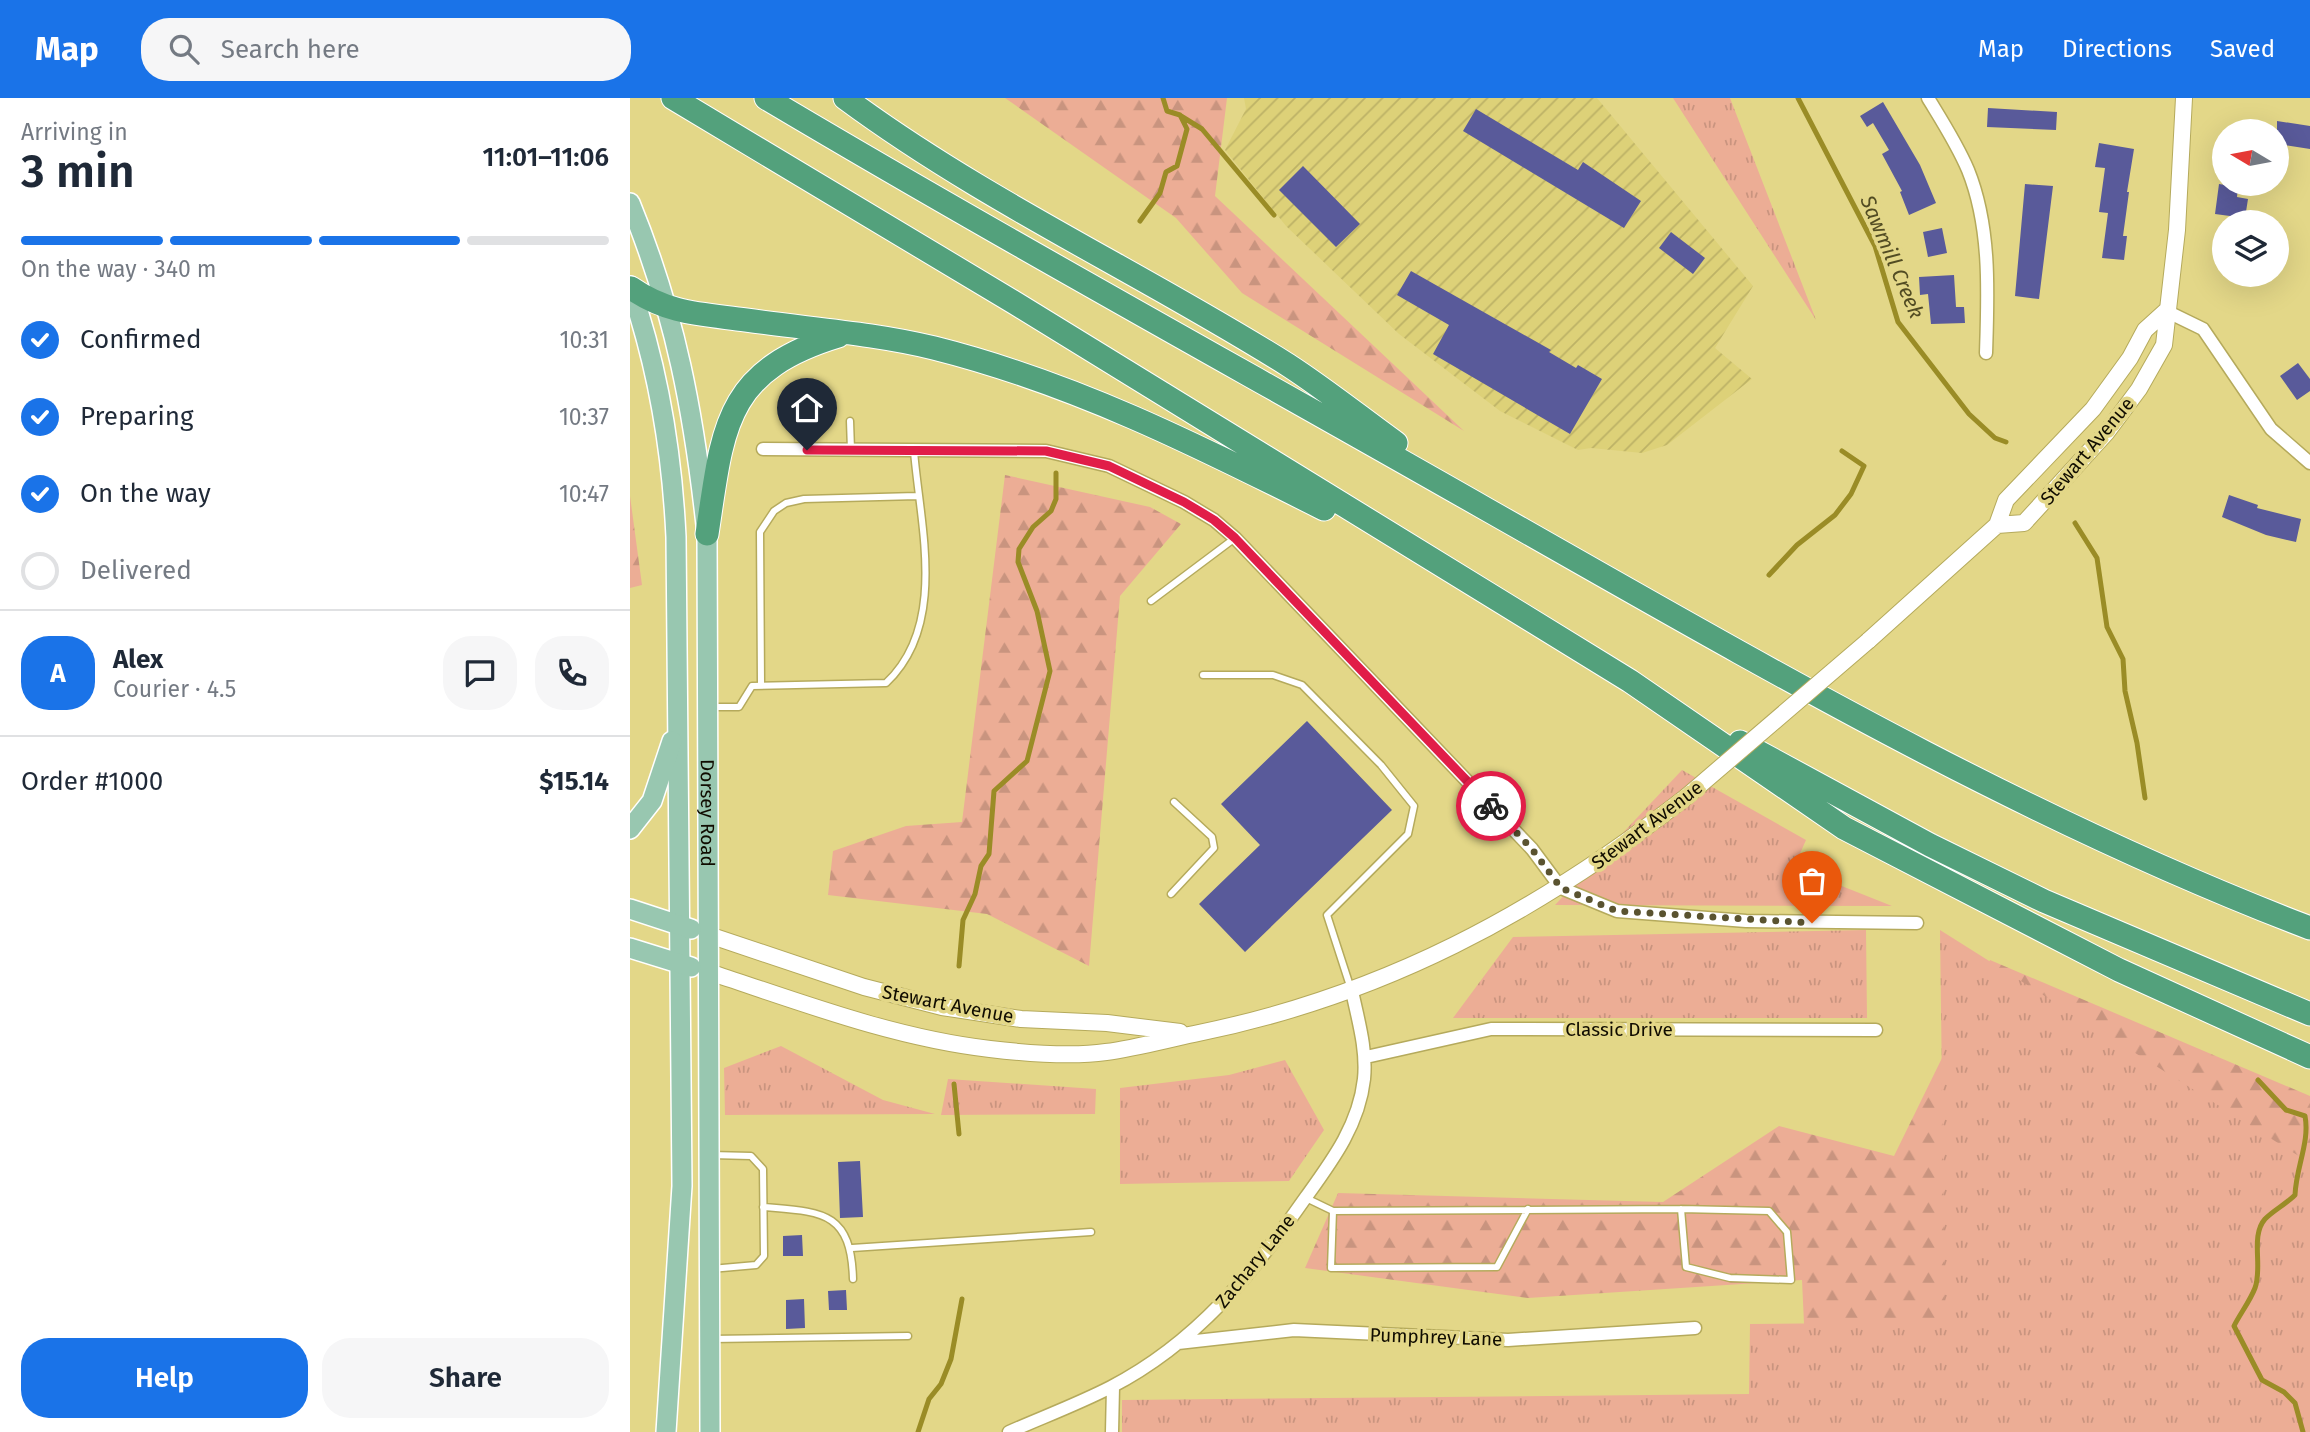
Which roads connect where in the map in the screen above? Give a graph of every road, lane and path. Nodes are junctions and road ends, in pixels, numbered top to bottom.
1 (659, 98) edge
2 (673, 98) edge
3 (766, 98) edge
4 (845, 98) edge
5 (1928, 98) edge
6 (2184, 98) edge
7 (793, 169) junction
8 (630, 203) edge
9 (630, 287) edge
10 (669, 310) junction
11 (2166, 311) junction
12 (845, 334) junction
13 (1986, 353) dead end
14 (850, 421) dead end
15 (763, 449) dead end
16 (850, 450) junction
17 (914, 451) junction
18 (2310, 463) edge
19 (917, 496) junction
20 (1496, 514) junction
21 (1997, 525) junction
22 (707, 534) junction
23 (1235, 538) junction
24 (1456, 574) junction
25 (1151, 601) dead end
26 (1203, 675) dead end
27 (1630, 681) junction
28 (761, 684) junction
29 (709, 707) junction
30 (679, 716) junction
31 (1174, 802) dead end
32 (630, 829) edge
33 (1561, 888) junction
34 (1171, 894) dead end
35 (630, 909) edge
36 (1917, 923) dead end
37 (680, 925) junction
38 (2310, 928) edge
39 (709, 935) junction
40 (630, 948) edge
41 (680, 964) junction
42 (709, 972) junction
43 (1352, 990) junction
44 (2310, 1014) edge
45 (1876, 1030) dead end
46 (1195, 1034) junction
47 (1366, 1057) junction
48 (2310, 1057) edge
49 (709, 1156) junction
50 (1306, 1198) junction
51 (764, 1207) junction
52 (1528, 1209) junction
53 (1681, 1209) junction
54 (1333, 1211) junction
55 (1091, 1232) dead end
56 (852, 1248) junction
57 (709, 1269) junction
58 (853, 1279) dead end
59 (1695, 1328) dead end
60 (908, 1336) dead end
61 (709, 1339) junction
62 (1178, 1343) junction
63 (1112, 1387) junction
64 (666, 1432) edge
65 (710, 1432) edge
66 (1009, 1432) edge
67 (1112, 1432) edge

1 - 7 highway
2 - 7 highway
3 - 20 highway
4 - 20 highway
5 - 13 street
6 - 11 street, Stewart Avenue
7 - 24 highway
8 - 10 main road, Dorsey Road
9 - 10 highway
9 - 30 main road, Dorsey Road
10 - 12 highway
10 - 22 main road, Dorsey Road
11 - 18 street
11 - 21 street, Stewart Avenue
11 - 21 street, Stewart Avenue
12 - 22 highway
12 - 24 highway
14 - 16 lane
15 - 16 street
16 - 17 street
17 - 19 lane
17 - 23 street
19 - 28 lane
19 - 28 lane
20 - 38 highway
21 - 33 street, Stewart Avenue, bridge
22 - 29 main road, Dorsey Road
23 - 25 lane
23 - 33 street
24 - 27 highway
26 - 43 lane
27 - 44 highway
27 - 48 highway
28 - 29 lane
29 - 39 main road, Dorsey Road
30 - 32 main road
30 - 37 main road, Dorsey Road
31 - 34 lane
33 - 36 street
33 - 43 street, Stewart Avenue
35 - 37 main road
37 - 39 main road
37 - 41 main road, Dorsey Road
39 - 42 main road, Dorsey Road
39 - 46 street, Stewart Avenue
40 - 41 main road
41 - 42 main road
41 - 64 main road, Dorsey Road
42 - 46 street, Stewart Avenue
42 - 49 main road, Dorsey Road
43 - 46 street, Stewart Avenue
43 - 47 street, Zachary Lane
45 - 47 street, Classic Drive
47 - 50 street, Zachary Lane
49 - 51 lane
49 - 57 main road, Dorsey Road
50 - 54 lane
50 - 62 street, Zachary Lane
51 - 56 lane
51 - 57 lane
52 - 53 lane
52 - 54 lane
52 - 54 lane
53 - 53 lane
55 - 56 lane
56 - 58 lane
57 - 61 main road, Dorsey Road
59 - 62 street, Pumphrey Lane
60 - 61 lane
61 - 65 main road, Dorsey Road
62 - 63 street, Zachary Lane
63 - 66 street, Zachary Lane
63 - 67 street

